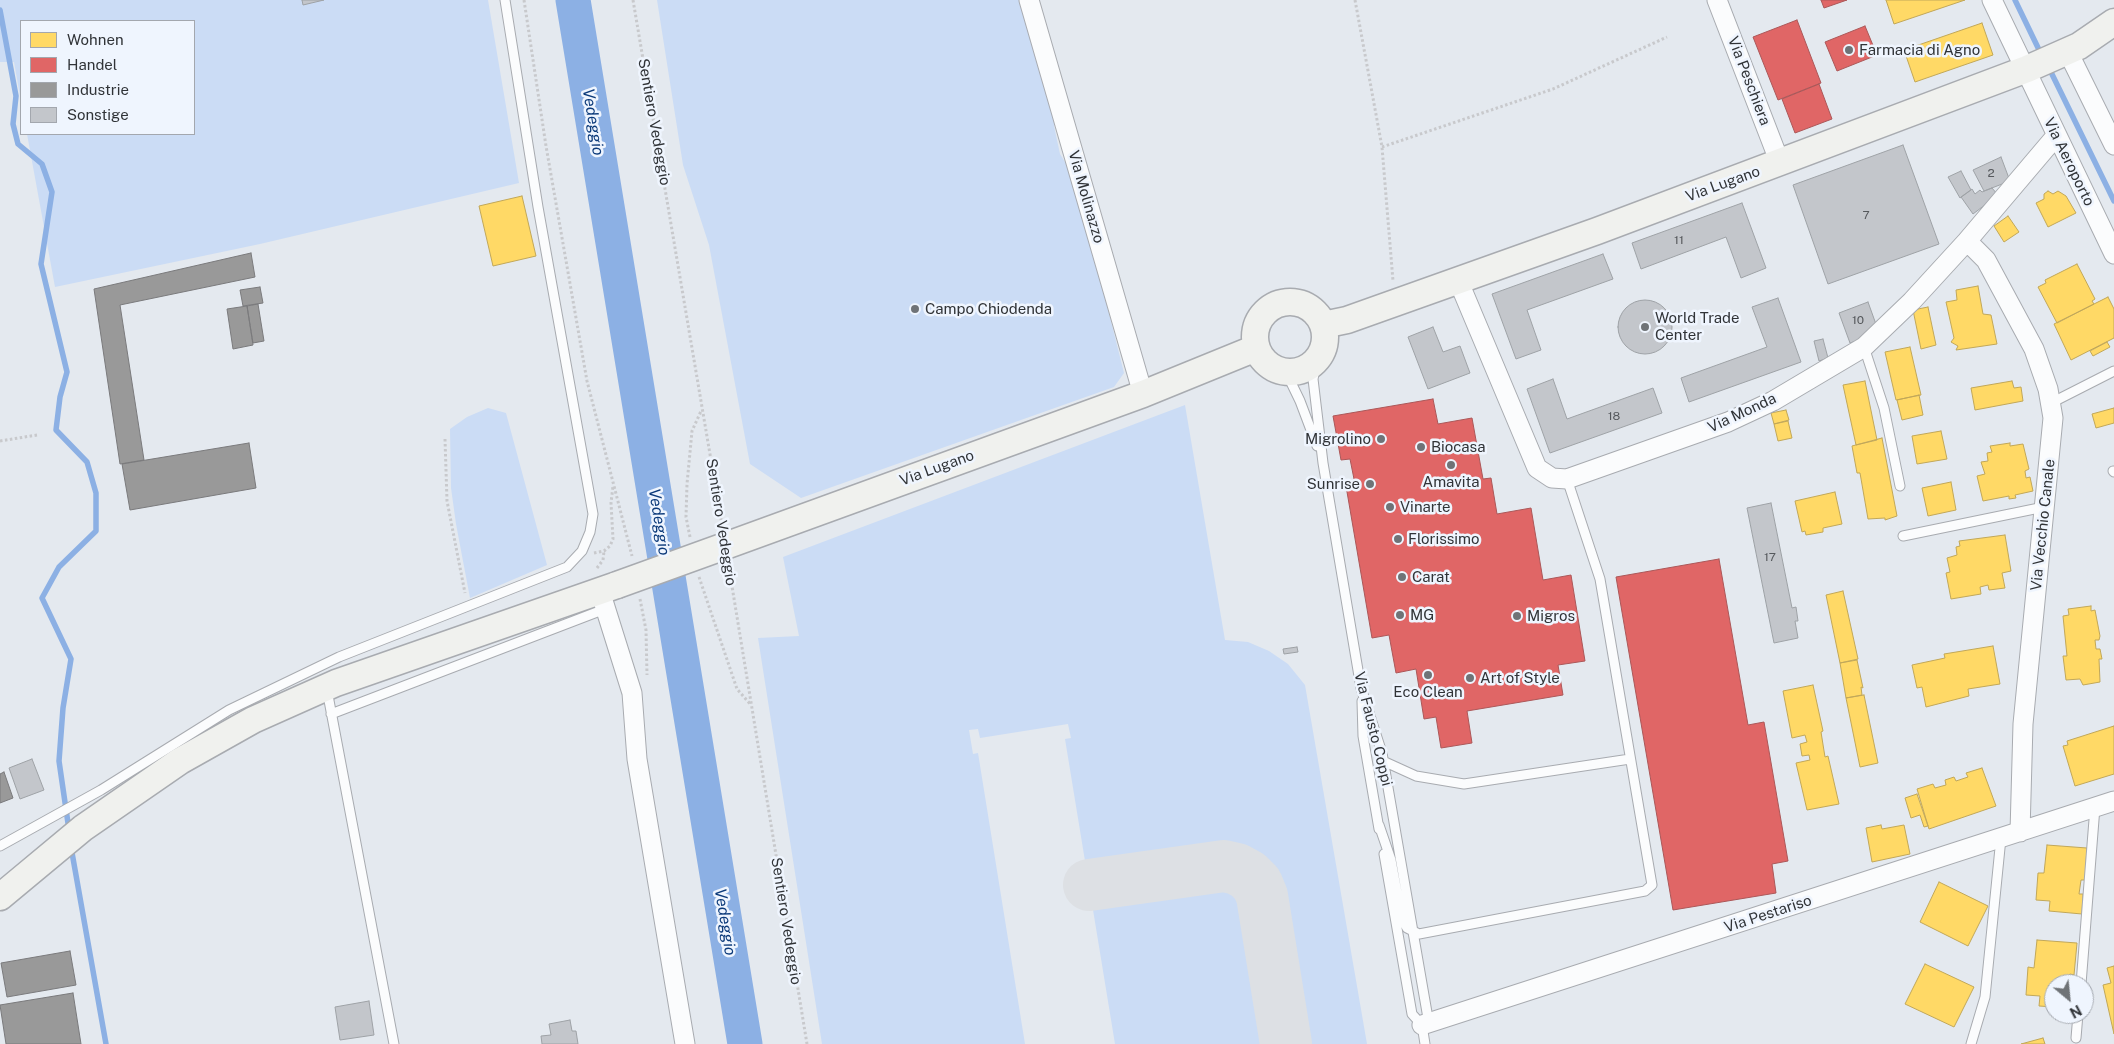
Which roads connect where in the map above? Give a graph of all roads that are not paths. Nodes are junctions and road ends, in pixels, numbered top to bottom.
1 (505, 0) edge
2 (1029, 0) edge
3 (1718, 0) edge
4 (1992, 0) edge
5 (2114, 22) edge
6 (2064, 54) junction
7 (2028, 68) junction
8 (2056, 136) junction
9 (2114, 145) edge
10 (1780, 162) junction
11 (1967, 241) junction
12 (2114, 254) edge
13 (1458, 280) junction
14 (1323, 325) junction
15 (1864, 347) junction
16 (1256, 348) junction
17 (1317, 359) junction
18 (2114, 370) edge
19 (1286, 372) junction
20 (1143, 394) junction
21 (2051, 403) junction
22 (1323, 463) junction
23 (1567, 479) junction
24 (1900, 486) dead end
25 (2045, 507) junction
26 (1903, 536) dead end
27 (615, 594) junction
28 (326, 687) junction
29 (1361, 688) junction
30 (331, 714) junction
31 (1630, 759) junction
32 (1383, 761) junction
33 (2114, 801) edge
34 (2095, 807) junction
35 (1379, 825) junction
36 (2020, 832) junction
37 (2001, 838) junction
38 (0, 846) edge
39 (1, 894) edge
40 (1413, 932) junction
41 (2082, 974) edge
42 (1425, 1024) junction
43 (2077, 1024) edge
44 (2076, 1038) dead end
45 (394, 1044) edge
46 (685, 1044) edge
47 (1425, 1044) edge
48 (1971, 1044) edge

1 - 38 lane
2 - 20 street, Via Molinazzo
3 - 10 street, Via Peschiera
4 - 7 street, Via Aeroporto
5 - 6 main road, Via Lugano
6 - 7 main road, Via Lugano
6 - 9 street
7 - 8 street, Via Aeroporto
7 - 10 main road, Via Lugano
8 - 11 street, Via Monda
8 - 12 street, Via Aeroporto
10 - 13 main road, Via Lugano
11 - 15 street, Via Monda
11 - 21 street, Via Vecchio Canale
13 - 14 main road, Via Lugano
13 - 23 street
14 - 16 main road
14 - 17 main road
15 - 23 street, Via Monda
15 - 24 lane
16 - 19 main road
16 - 20 main road, Via Lugano
17 - 19 main road
17 - 22 lane, Via Fausto Coppi
18 - 21 lane
19 - 22 lane, Via Fausto Coppi
20 - 27 main road, Via Lugano, bridge
21 - 25 street, Via Vecchio Canale
22 - 29 lane, Via Fausto Coppi
23 - 31 lane
25 - 26 lane
25 - 36 street, Via Vecchio Canale
27 - 28 main road, Via Lugano
27 - 30 lane
27 - 46 street
28 - 30 lane
28 - 39 main road, Via Lugano
29 - 32 lane, Via Fausto Coppi
29 - 35 lane
30 - 45 lane
31 - 32 lane
31 - 40 lane
32 - 40 lane, Via Fausto Coppi
33 - 34 street, Via Pestariso
34 - 36 street, Via Pestariso
34 - 41 lane
35 - 40 lane
35 - 42 lane
36 - 37 street, Via Pestariso
37 - 42 street, Via Pestariso
37 - 48 lane
40 - 42 lane, Via Fausto Coppi
42 - 47 lane, Via Fausto Coppi
43 - 44 lane

